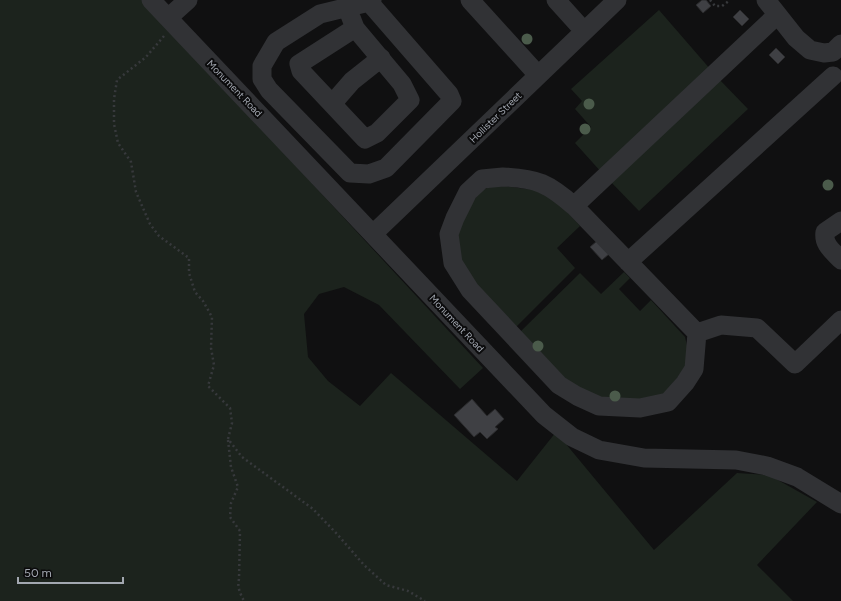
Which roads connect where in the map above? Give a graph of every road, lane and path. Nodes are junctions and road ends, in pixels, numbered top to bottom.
1 (152, 0) edge
2 (188, 0) edge
3 (470, 0) edge
4 (556, 0) edge
5 (617, 0) edge
6 (710, 0) edge
7 (730, 0) edge
8 (766, 0) edge
9 (370, 1) edge
10 (347, 7) junction
11 (777, 15) junction
12 (171, 21) junction
13 (355, 28) junction
14 (584, 31) junction
15 (841, 44) edge
16 (810, 50) junction
17 (381, 58) junction
18 (538, 75) junction
19 (837, 80) edge
20 (332, 104) junction
21 (574, 206) junction
22 (841, 221) edge
23 (373, 234) junction
24 (841, 260) edge
25 (628, 262) junction
26 (841, 320) edge
27 (697, 333) junction
28 (228, 439) junction
29 (841, 504) edge
30 (244, 601) edge
31 (425, 601) edge

1 - 12 street, Monument Road
2 - 12 street
3 - 18 street
4 - 14 street
5 - 14 street, Hollister Street
6 - 7 path
8 - 11 street
9 - 10 street
9 - 10 street
10 - 13 street
11 - 16 street
11 - 21 street
12 - 23 street, Monument Road
12 - 28 path
13 - 17 street
13 - 20 street
14 - 18 street, Hollister Street
15 - 16 street
16 - 19 street
17 - 20 street
17 - 20 street
18 - 23 street, Hollister Street
19 - 25 street
21 - 25 street
21 - 27 street
22 - 24 street
23 - 29 street, Monument Road
25 - 27 street
26 - 27 street
28 - 30 path
28 - 31 path

